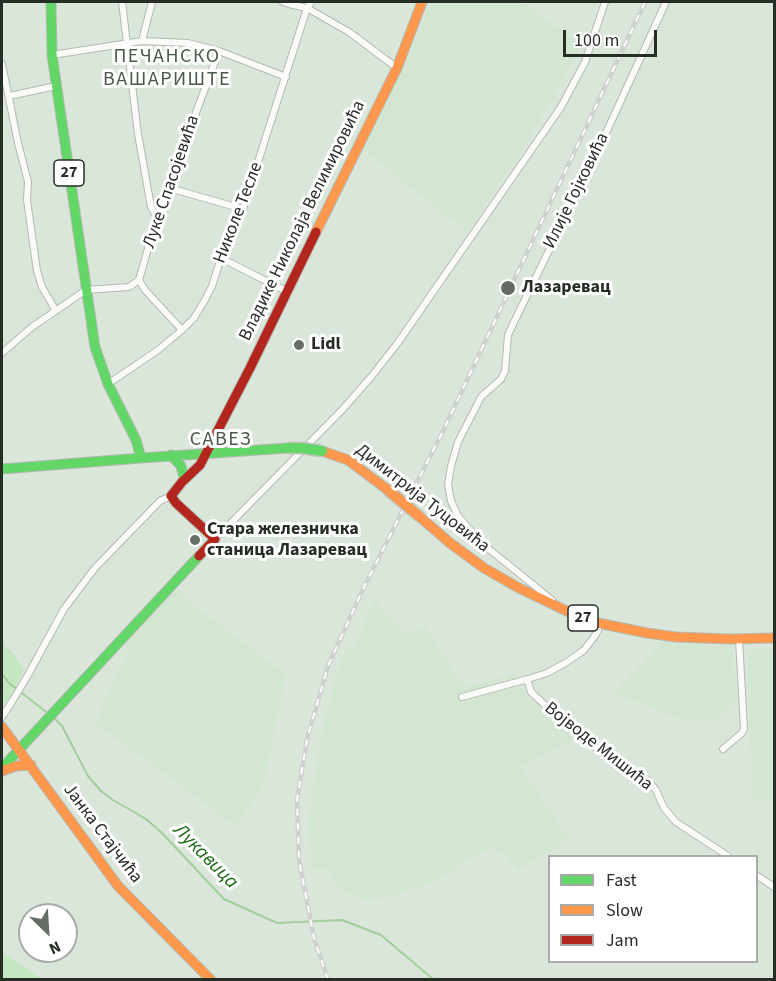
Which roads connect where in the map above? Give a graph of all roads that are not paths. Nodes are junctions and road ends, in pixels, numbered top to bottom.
1 (51, 2) edge
2 (122, 2) edge
3 (152, 2) edge
4 (283, 2) edge
5 (422, 2) edge
6 (605, 2) edge
7 (666, 2) edge
8 (309, 5) edge
9 (142, 40) junction
10 (128, 43) junction
11 (219, 51) junction
12 (52, 55) junction
13 (2, 64) edge
14 (397, 68) junction
15 (286, 77) junction
16 (56, 86) junction
17 (9, 96) junction
18 (169, 188) junction
19 (151, 207) junction
20 (162, 207) junction
21 (243, 209) junction
22 (157, 217) junction
23 (221, 258) junction
24 (139, 280) junction
25 (86, 291) junction
26 (286, 291) junction
27 (56, 311) junction
28 (182, 330) junction
29 (2, 353) edge
30 (108, 384) junction
31 (206, 453) junction
32 (171, 455) junction
33 (141, 458) junction
34 (2, 469) edge
35 (183, 479) junction
36 (171, 496) junction
37 (215, 539) junction
38 (561, 608) junction
39 (598, 623) junction
40 (774, 638) edge
41 (739, 639) junction
42 (527, 679) junction
43 (462, 697) dead end
44 (2, 717) edge
45 (2, 727) edge
46 (723, 749) dead end
47 (20, 750) junction
48 (31, 765) junction
49 (2, 770) edge
50 (726, 855) edge
51 (758, 876) edge
52 (774, 887) edge
53 (211, 980) edge

1 - 12 street, 27
2 - 10 street
3 - 9 street
4 - 8 street
5 - 14 street, Владике Николаја Велимировића
6 - 37 street
7 - 38 street, Илије Гојковића
8 - 14 street
8 - 15 street, Николе Тесле
9 - 10 street
9 - 11 street
10 - 12 street
10 - 19 street
11 - 15 street
11 - 18 street, Луке Спасојевића
12 - 16 street, 27
13 - 17 street
14 - 26 street, Владике Николаја Велимировића
15 - 21 street, Николе Тесле
16 - 17 street
16 - 25 street, 27
17 - 27 street
18 - 20 street, Луке Спасојевића
18 - 21 street
19 - 20 street
19 - 22 street
20 - 22 street, Луке Спасојевића
21 - 23 street, Николе Тесле
22 - 24 street, Луке Спасојевића
23 - 26 street
23 - 28 street, Николе Тесле
24 - 25 street
24 - 28 street
25 - 27 street
25 - 30 street, 27
26 - 31 street, Владике Николаја Велимировића
27 - 29 street
28 - 30 street, Николе Тесле
30 - 33 street, 27
31 - 32 street, Димитрија Туцовића / 27
31 - 35 street, Владике Николаја Велимировића
31 - 38 street, Димитрија Туцовића / 27, bridge
32 - 33 street, Димитрија Туцовића / 27
32 - 35 street
33 - 34 street, Димитрија Туцовића
35 - 36 street, Владике Николаја Велимировића
36 - 37 street
36 - 44 street
37 - 47 street
38 - 39 street, Димитрија Туцовића / 27
39 - 41 street, Димитрија Туцовића / 27
39 - 42 street
40 - 41 street, Димитрија Туцовића / 27
41 - 46 street
42 - 43 street
42 - 50 street, Војводе Мишића
45 - 47 street, Јанка Стајчића
47 - 48 street, Јанка Стајчића
47 - 49 street
48 - 49 street
48 - 53 street, Јанка Стајчића
51 - 52 street

